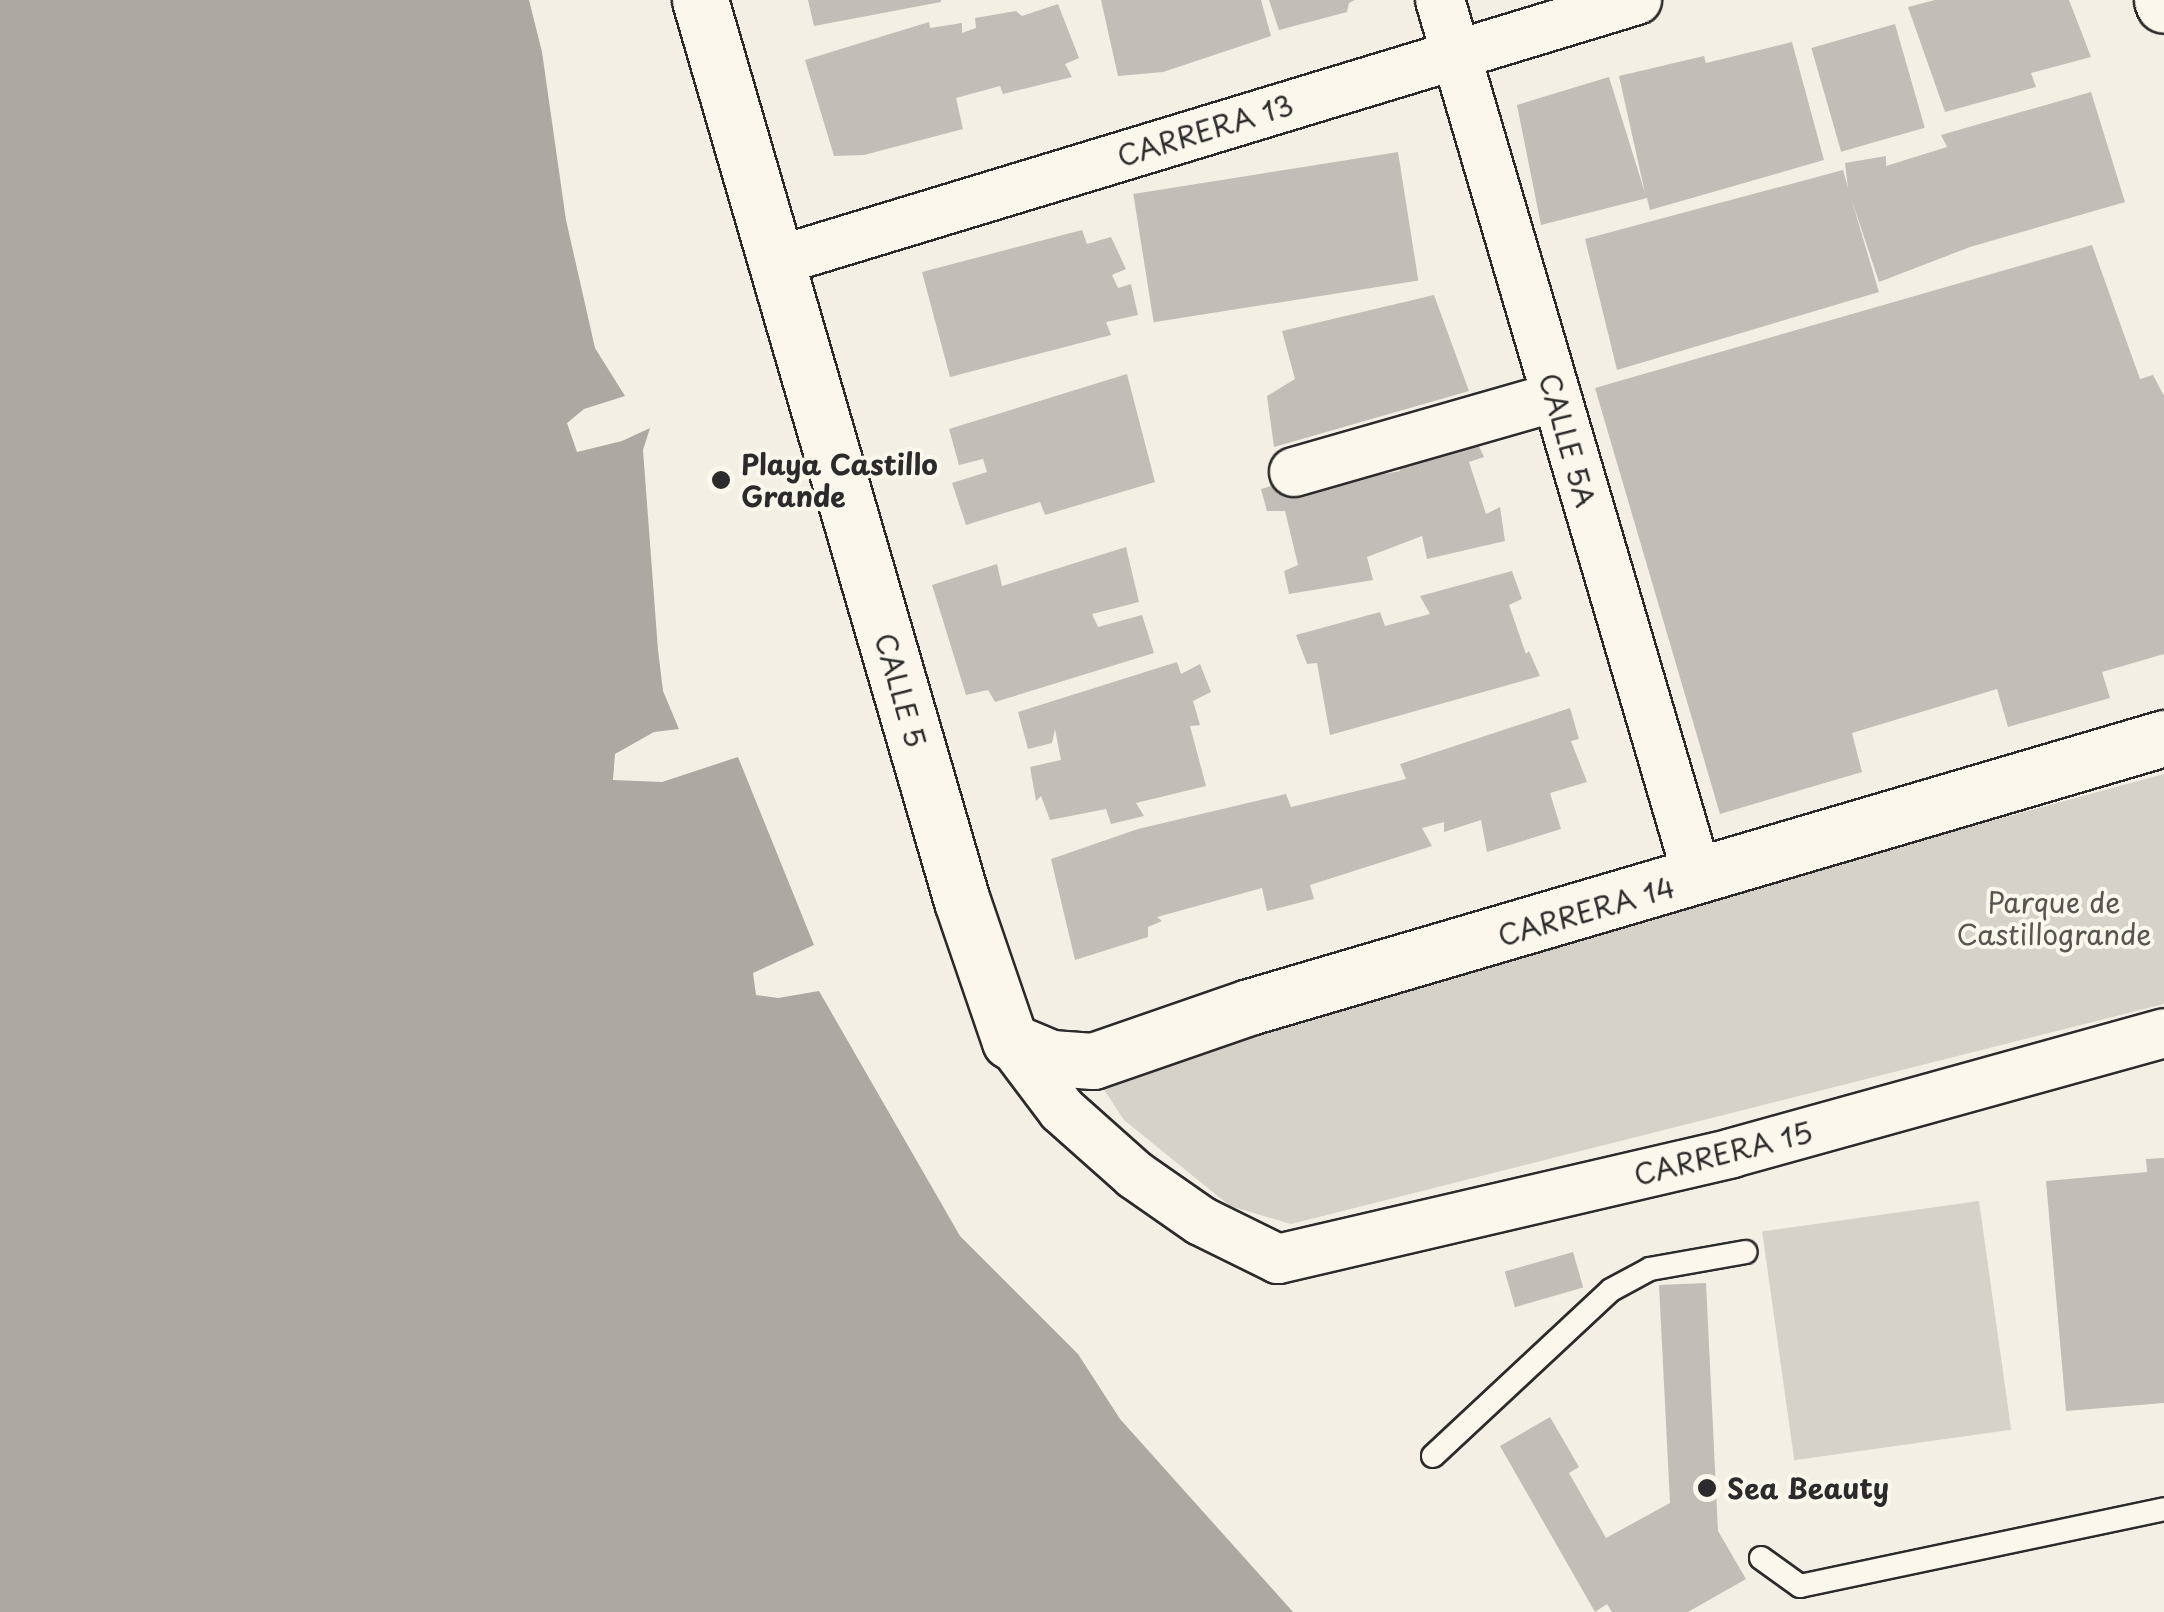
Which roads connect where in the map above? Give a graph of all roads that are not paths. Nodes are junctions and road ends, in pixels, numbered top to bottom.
1 (700, 0) edge
2 (1440, 0) edge
3 (1638, 0) edge
4 (1456, 53) junction
5 (774, 262) junction
6 (1556, 397) junction
7 (1294, 472) dead end
8 (2164, 738) edge
9 (1698, 878) junction
10 (2164, 1033) edge
11 (1010, 1042) junction
12 (1746, 1252) dead end
13 (1278, 1260) joint
14 (1433, 1456) dead end
15 (2164, 1509) edge
16 (1761, 1558) dead end

1 - 5 street, CALLE 5
2 - 4 street, CALLE 5A
3 - 4 street, CARRERA 13
4 - 5 street, CARRERA 13
4 - 6 street, CALLE 5A
5 - 11 street, CALLE 5
6 - 7 street
6 - 9 street, CALLE 5A
8 - 9 street, CARRERA 14
9 - 11 street, CARRERA 14
10 - 13 street, CARRERA 15
11 - 13 street, CALLE 5
12 - 14 lane
15 - 16 lane

